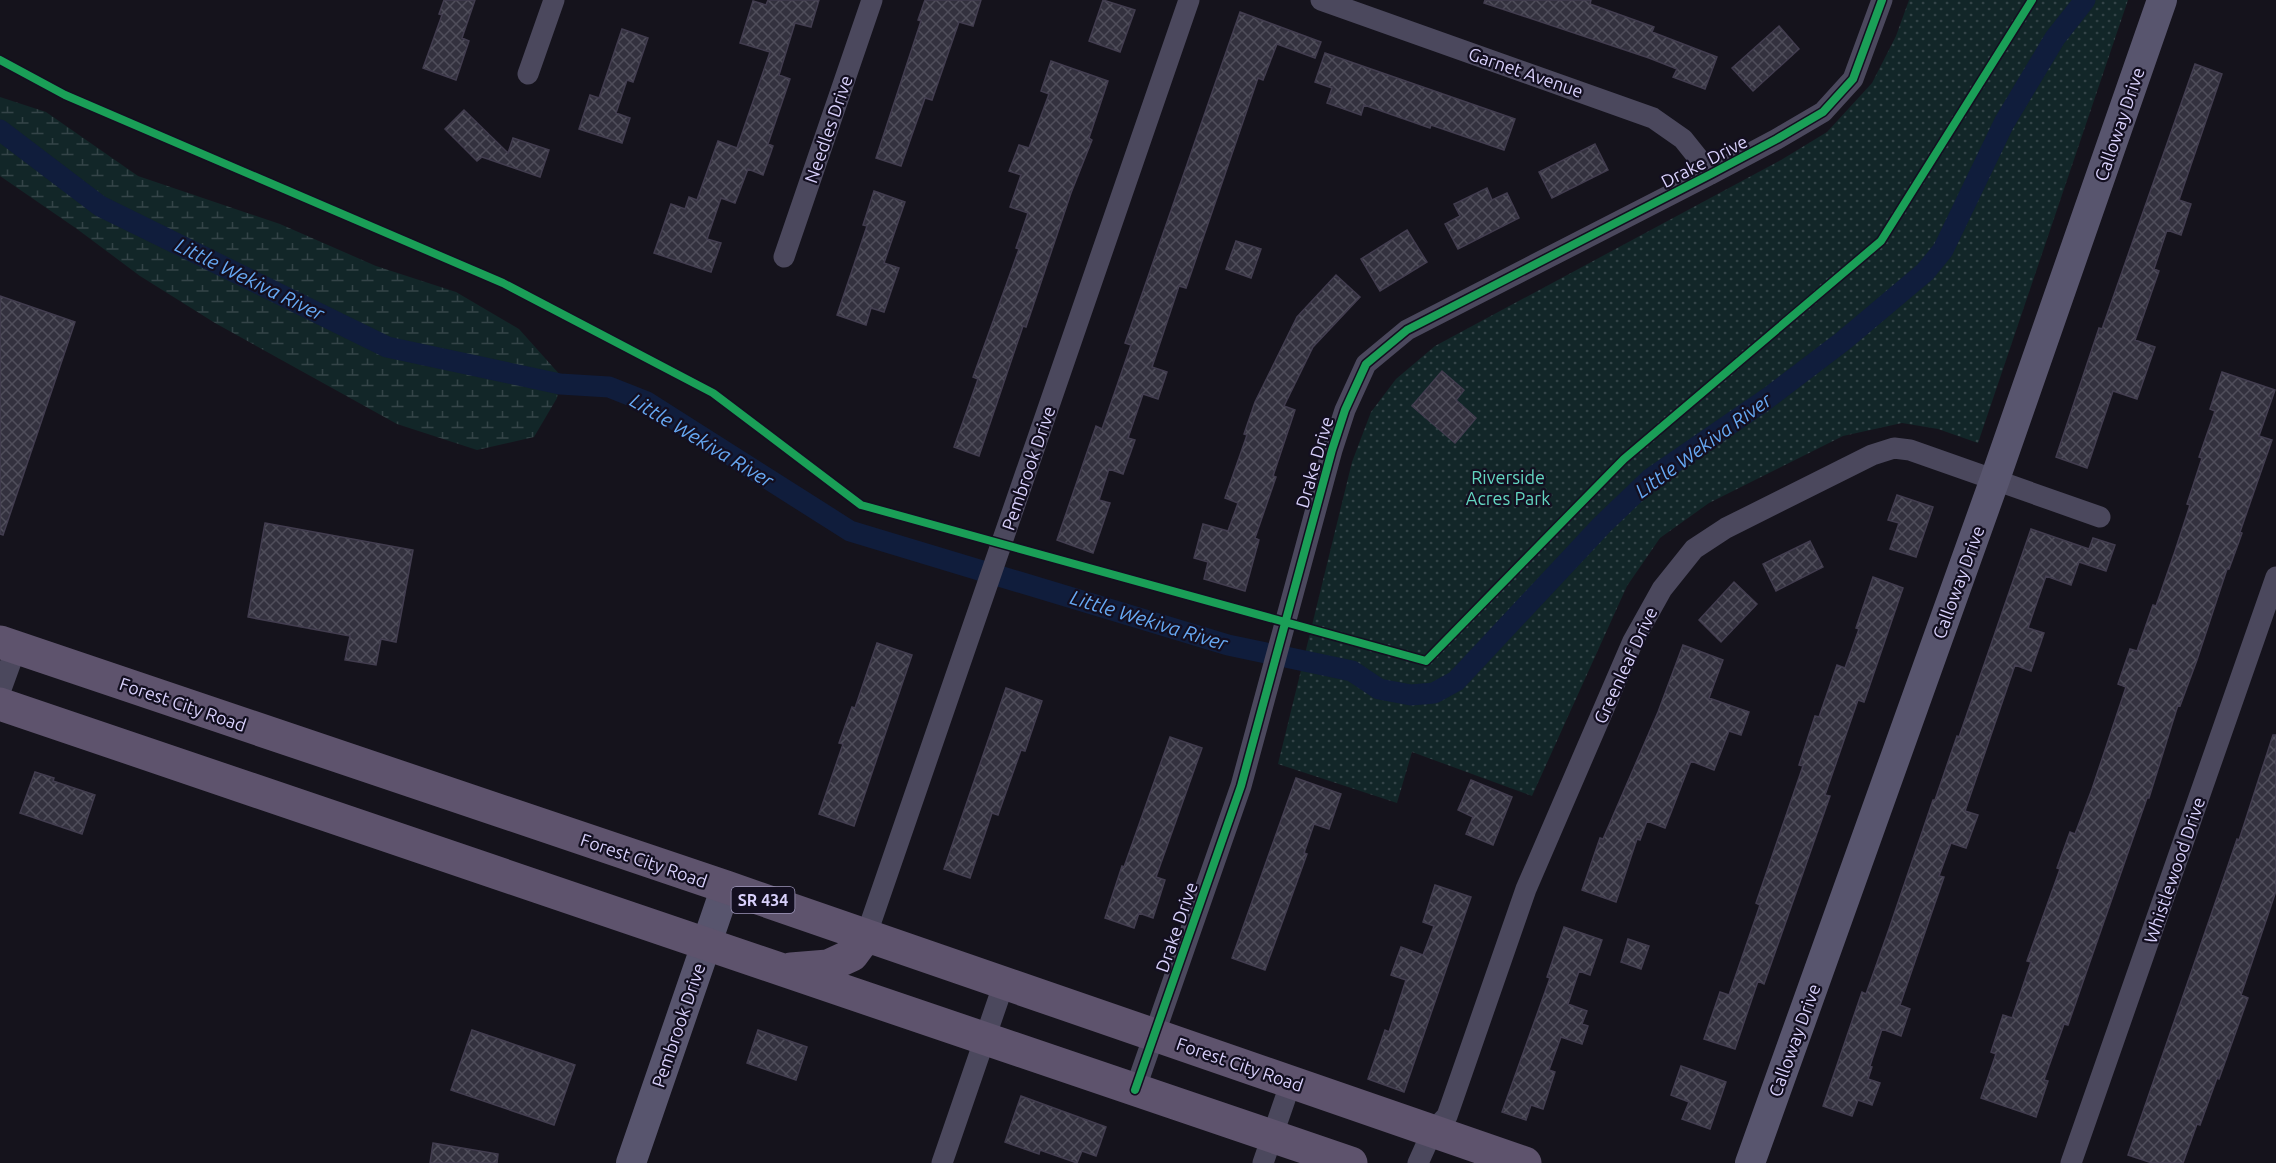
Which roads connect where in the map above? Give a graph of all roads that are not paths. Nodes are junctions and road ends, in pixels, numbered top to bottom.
1 (554, 0) edge
2 (872, 0) edge
3 (1189, 0) edge
4 (1321, 0) edge
5 (1882, 0) edge
6 (2162, 0) edge
7 (528, 74) dead end
8 (1711, 174) junction
9 (784, 257) dead end
10 (1995, 479) junction
11 (2100, 517) dead end
12 (2276, 577) edge
13 (8, 645) edge
14 (0, 692) edge
15 (0, 704) edge
16 (726, 887) junction
17 (866, 936) junction
18 (707, 943) junction
19 (784, 969) junction
20 (1004, 983) junction
21 (1154, 1035) junction
22 (985, 1038) junction
23 (1291, 1082) junction
24 (1135, 1090) junction
25 (1432, 1132) junction
26 (1268, 1150) edge
27 (631, 1163) edge
28 (942, 1163) edge
29 (1351, 1163) edge
30 (1418, 1163) edge
31 (1525, 1163) edge
32 (1749, 1163) edge
33 (2071, 1163) edge

1 - 7 street
2 - 9 street, Needles Drive
3 - 17 street, Pembrook Drive
4 - 8 street, Garnet Avenue
5 - 8 street, Drake Drive
6 - 10 street, Calloway Drive
8 - 21 street, Drake Drive
10 - 11 street, Greenleaf Drive
10 - 25 street, Greenleaf Drive
10 - 32 street, Calloway Drive
12 - 33 street, Whistlewood Drive
13 - 14 street
13 - 16 main road, Forest City Road / SR 434
15 - 18 main road
16 - 17 main road, Forest City Road / SR 434
16 - 18 street, Pembrook Drive
17 - 19 main road
17 - 20 main road, Forest City Road / SR 434
18 - 19 main road
18 - 27 street, Pembrook Drive
19 - 22 main road
20 - 21 main road, Forest City Road / SR 434
20 - 22 street
21 - 23 main road, Forest City Road / SR 434
21 - 24 street, Drake Drive
22 - 24 main road
22 - 28 street
23 - 25 main road, Forest City Road / SR 434
23 - 26 street
24 - 26 main road
25 - 30 street, Greenleaf Drive
25 - 31 main road, Forest City Road / SR 434
26 - 29 main road

